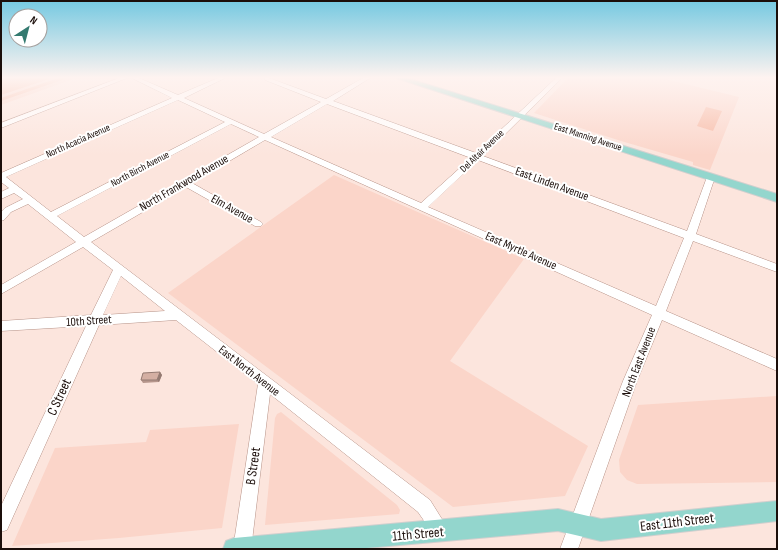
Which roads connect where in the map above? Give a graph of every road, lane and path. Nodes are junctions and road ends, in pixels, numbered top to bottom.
1 (58, 104) edge
2 (163, 104) edge
3 (192, 104) edge
4 (322, 104) edge
5 (334, 104) edge
6 (483, 104) edge
7 (531, 104) edge
8 (519, 115) junction
9 (230, 122) junction
10 (1, 126) edge
11 (264, 137) junction
12 (476, 156) junction
13 (1, 177) edge
14 (711, 177) junction
15 (185, 183) junction
16 (15, 190) junction
17 (1, 196) edge
18 (777, 198) edge
19 (28, 200) junction
20 (422, 207) junction
21 (50, 216) junction
22 (1, 218) edge
23 (258, 224) dead end
24 (689, 235) junction
25 (82, 242) junction
26 (777, 268) edge
27 (118, 270) junction
28 (1, 290) edge
29 (658, 312) junction
30 (177, 315) junction
31 (94, 321) junction
32 (1, 326) edge
33 (777, 365) edge
34 (265, 384) junction
35 (777, 511) edge
36 (1, 524) edge
37 (578, 525) junction
38 (442, 532) junction
39 (239, 549) edge
40 (569, 549) edge

1 - 10 street
2 - 13 street, North Acacia Avenue
3 - 9 street, East Myrtle Avenue
4 - 11 street, North Frankwood Avenue
5 - 12 street, East Linden Avenue
6 - 8 main road, East Manning Avenue
7 - 8 street, Del Altair Avenue
8 - 12 street, Del Altair Avenue
8 - 14 main road, East Manning Avenue
9 - 11 street, East Myrtle Avenue
9 - 21 street, North Birch Avenue
11 - 15 street, North Frankwood Avenue
11 - 20 street, East Myrtle Avenue
12 - 20 street, Del Altair Avenue
12 - 24 street, East Linden Avenue
13 - 16 street, East North Avenue
14 - 18 main road, East Manning Avenue
14 - 24 street, North East Avenue
15 - 23 street, Elm Avenue
15 - 25 street, North Frankwood Avenue
16 - 17 street
16 - 19 street, East North Avenue
19 - 21 street, East North Avenue
19 - 22 street
20 - 29 street, East Myrtle Avenue
21 - 25 street, East North Avenue
24 - 26 street, East Linden Avenue
24 - 29 street, North East Avenue
25 - 27 street, East North Avenue
25 - 28 street, North Frankwood Avenue
27 - 30 street, East North Avenue
27 - 31 street, C Street
29 - 33 street, East Myrtle Avenue
29 - 37 street, North East Avenue
30 - 31 street, 10th Street
30 - 34 street, East North Avenue
31 - 32 street, 10th Street
31 - 36 street, C Street
34 - 38 street, East North Avenue
34 - 39 street, B Street
35 - 37 main road, East 11th Street
37 - 38 main road, 11th Street
37 - 40 street, North East Avenue
38 - 39 main road, 11th Street

